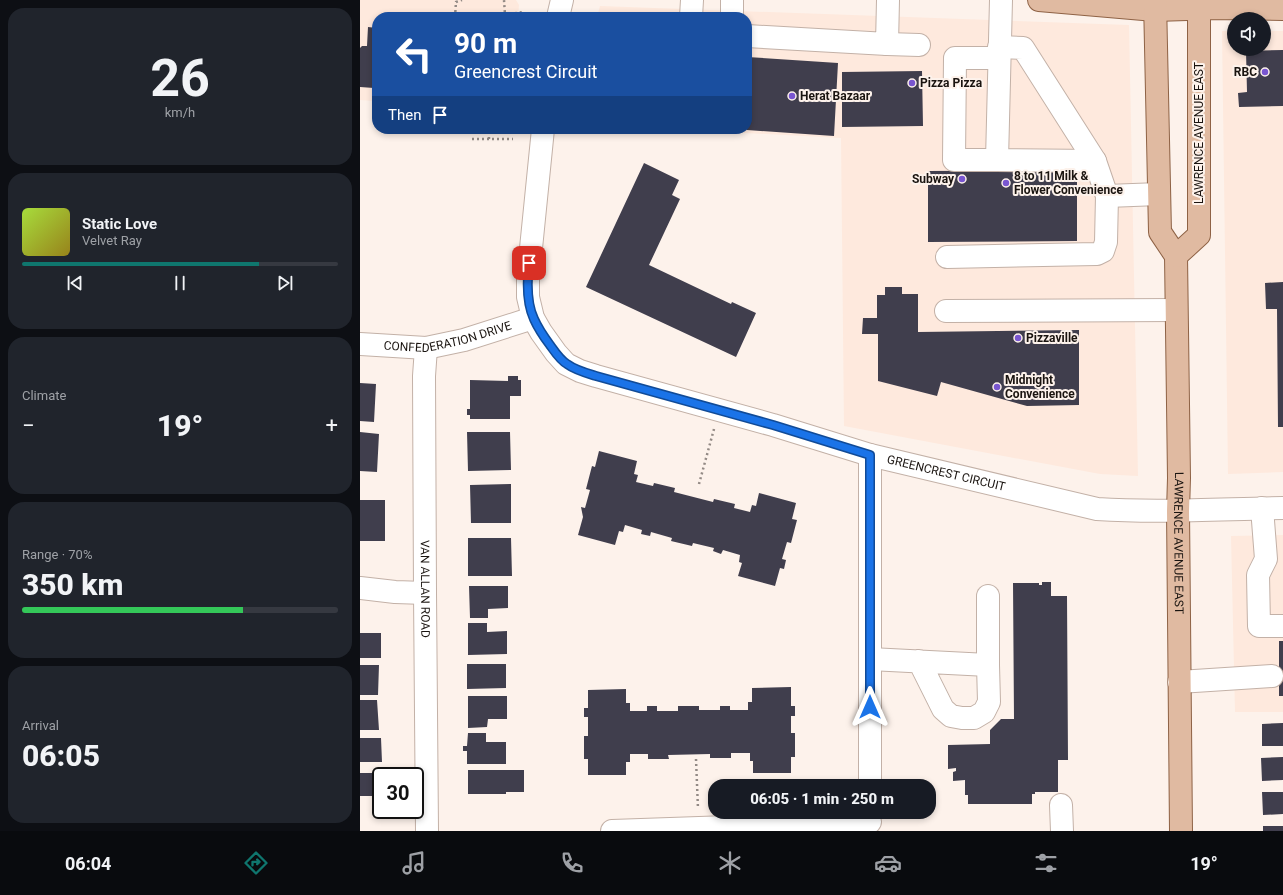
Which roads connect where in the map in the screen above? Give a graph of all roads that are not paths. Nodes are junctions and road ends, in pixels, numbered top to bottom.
1 (562, 0) edge
2 (692, 0) edge
3 (732, 0) edge
4 (888, 0) edge
5 (1000, 0) edge
6 (1039, 0) edge
7 (1199, 4) edge
8 (1155, 5) edge
9 (1283, 9) edge
10 (559, 12) edge
11 (691, 12) edge
12 (732, 12) edge
13 (752, 36) edge
14 (887, 44) junction
15 (918, 45) dead end
16 (999, 53) junction
17 (542, 134) edge
18 (997, 160) junction
19 (1095, 161) junction
20 (1159, 194) junction
21 (1106, 196) junction
22 (1176, 256) junction
23 (947, 257) dead end
24 (1176, 310) junction
25 (946, 311) dead end
26 (533, 318) junction
27 (360, 344) edge
28 (426, 348) junction
29 (870, 455) junction
30 (1273, 508) edge
31 (1178, 511) junction
32 (1274, 559) edge
33 (360, 588) edge
34 (424, 592) junction
35 (988, 596) dead end
36 (1283, 626) edge
37 (870, 659) junction
38 (919, 661) junction
39 (988, 665) junction
40 (1272, 676) dead end
41 (1179, 682) junction
42 (870, 779) edge
43 (1062, 805) dead end
44 (870, 822) edge
45 (427, 831) edge
46 (612, 831) edge
47 (1062, 831) edge
48 (1181, 831) edge

1 - 10 street
2 - 11 street
3 - 12 street
4 - 14 street
5 - 16 street
6 - 8 main road
7 - 8 main road
7 - 9 main road
7 - 22 main road, LAWRENCE AVENUE EAST
8 - 20 main road
13 - 14 street
14 - 15 street
16 - 18 street
16 - 18 street
16 - 19 street
17 - 26 street, GREENCREST CIRCUIT
18 - 19 street
19 - 21 street
20 - 21 street
20 - 22 main road
21 - 23 street
22 - 24 main road, LAWRENCE AVENUE EAST
24 - 25 street
24 - 31 main road, LAWRENCE AVENUE EAST
26 - 28 street, CONFEDERATION DRIVE
26 - 29 street, GREENCREST CIRCUIT
27 - 28 street, CONFEDERATION DRIVE
28 - 34 street, VAN ALLAN ROAD
29 - 31 street, GREENCREST CIRCUIT
29 - 37 street
30 - 31 street, GREENCREST CIRCUIT
30 - 32 street
31 - 41 main road, LAWRENCE AVENUE EAST
32 - 36 street
33 - 34 street
34 - 45 street, VAN ALLAN ROAD
35 - 39 street
37 - 38 street
37 - 42 street
38 - 39 street
38 - 39 street
40 - 41 street
41 - 48 main road, LAWRENCE AVENUE EAST
43 - 47 street
44 - 46 street

